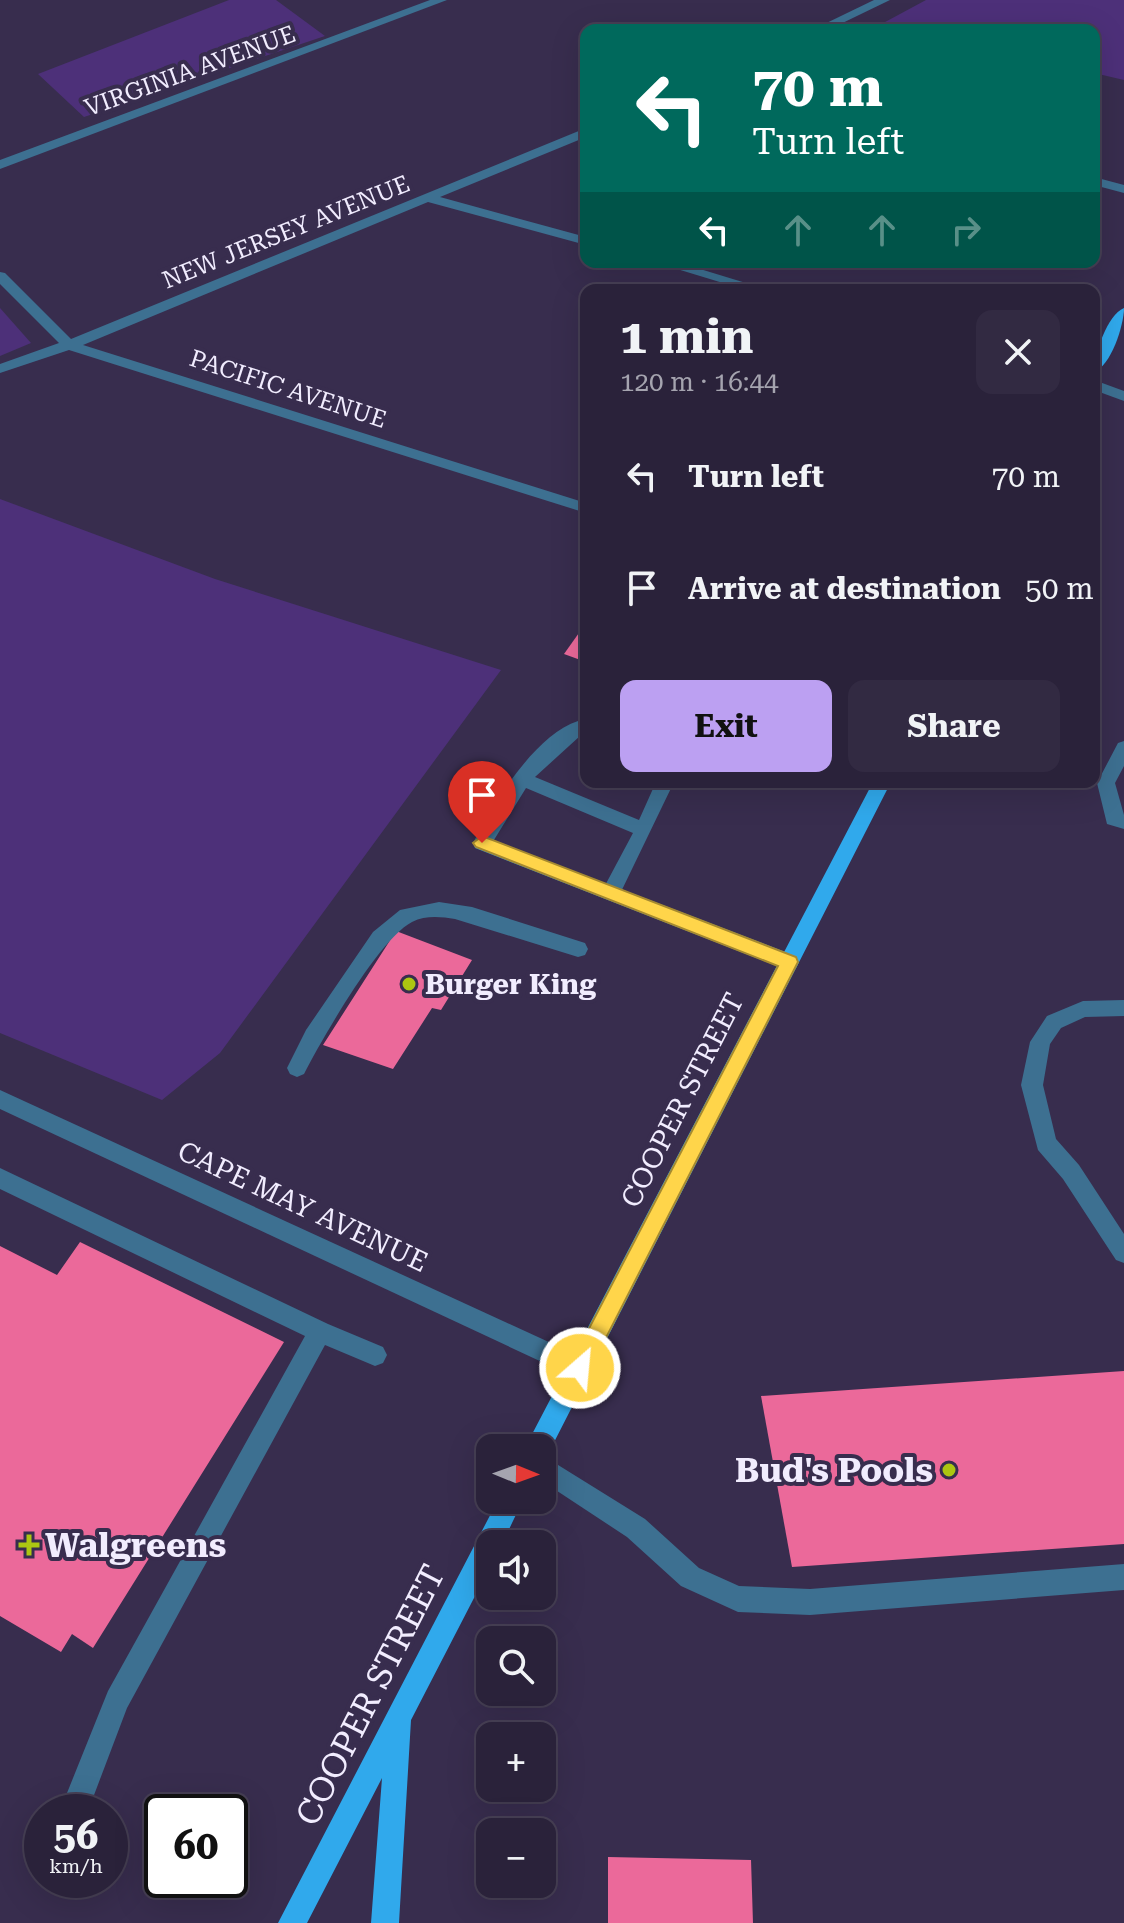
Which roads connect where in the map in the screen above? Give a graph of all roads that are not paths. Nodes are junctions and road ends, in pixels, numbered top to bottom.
1 (441, 0) edge
2 (884, 0) edge
3 (831, 24) edge
4 (580, 135) edge
5 (0, 165) edge
6 (1100, 183) edge
7 (1124, 189) edge
8 (428, 198) junction
9 (580, 239) edge
10 (683, 268) edge
11 (0, 276) edge
12 (740, 284) edge
13 (1124, 312) edge
14 (69, 345) junction
15 (1100, 357) edge
16 (0, 369) edge
17 (1100, 387) edge
18 (1124, 396) edge
19 (580, 506) edge
20 (580, 729) edge
21 (1124, 748) edge
22 (523, 779) junction
23 (662, 788) edge
24 (879, 788) edge
25 (1124, 822) edge
26 (644, 830) junction
27 (482, 843) joint
28 (611, 893) junction
29 (578, 949) dead end
30 (789, 962) junction
31 (1124, 1008) edge
32 (297, 1068) dead end
33 (0, 1099) edge
34 (0, 1178) edge
35 (1124, 1253) edge
36 (320, 1332) junction
37 (375, 1355) dead end
38 (580, 1368) junction
39 (545, 1434) edge
40 (556, 1476) edge
41 (504, 1514) edge
42 (1124, 1577) edge
43 (399, 1716) junction
44 (81, 1793) dead end
45 (292, 1923) edge
46 (385, 1923) edge

1 - 5 street, VIRGINIA AVENUE
2 - 3 street
4 - 8 street, NEW JERSEY AVENUE
6 - 7 street
8 - 9 street
8 - 14 street, NEW JERSEY AVENUE
10 - 12 street
11 - 14 street, PACIFIC AVENUE
13 - 15 main road
14 - 16 street, NEW JERSEY AVENUE
14 - 19 street, PACIFIC AVENUE
17 - 18 street
20 - 22 street
21 - 25 street
22 - 26 street
22 - 27 street
23 - 26 street
24 - 30 main road, COOPER STREET
26 - 28 street
27 - 28 street
28 - 30 street
29 - 32 street
30 - 38 main road, COOPER STREET
31 - 35 street
33 - 38 street, CAPE MAY AVENUE
34 - 36 street
36 - 37 street
36 - 44 street
38 - 39 main road, COOPER STREET
40 - 42 street
41 - 43 main road, COOPER STREET
43 - 45 main road, COOPER STREET
43 - 46 main road

